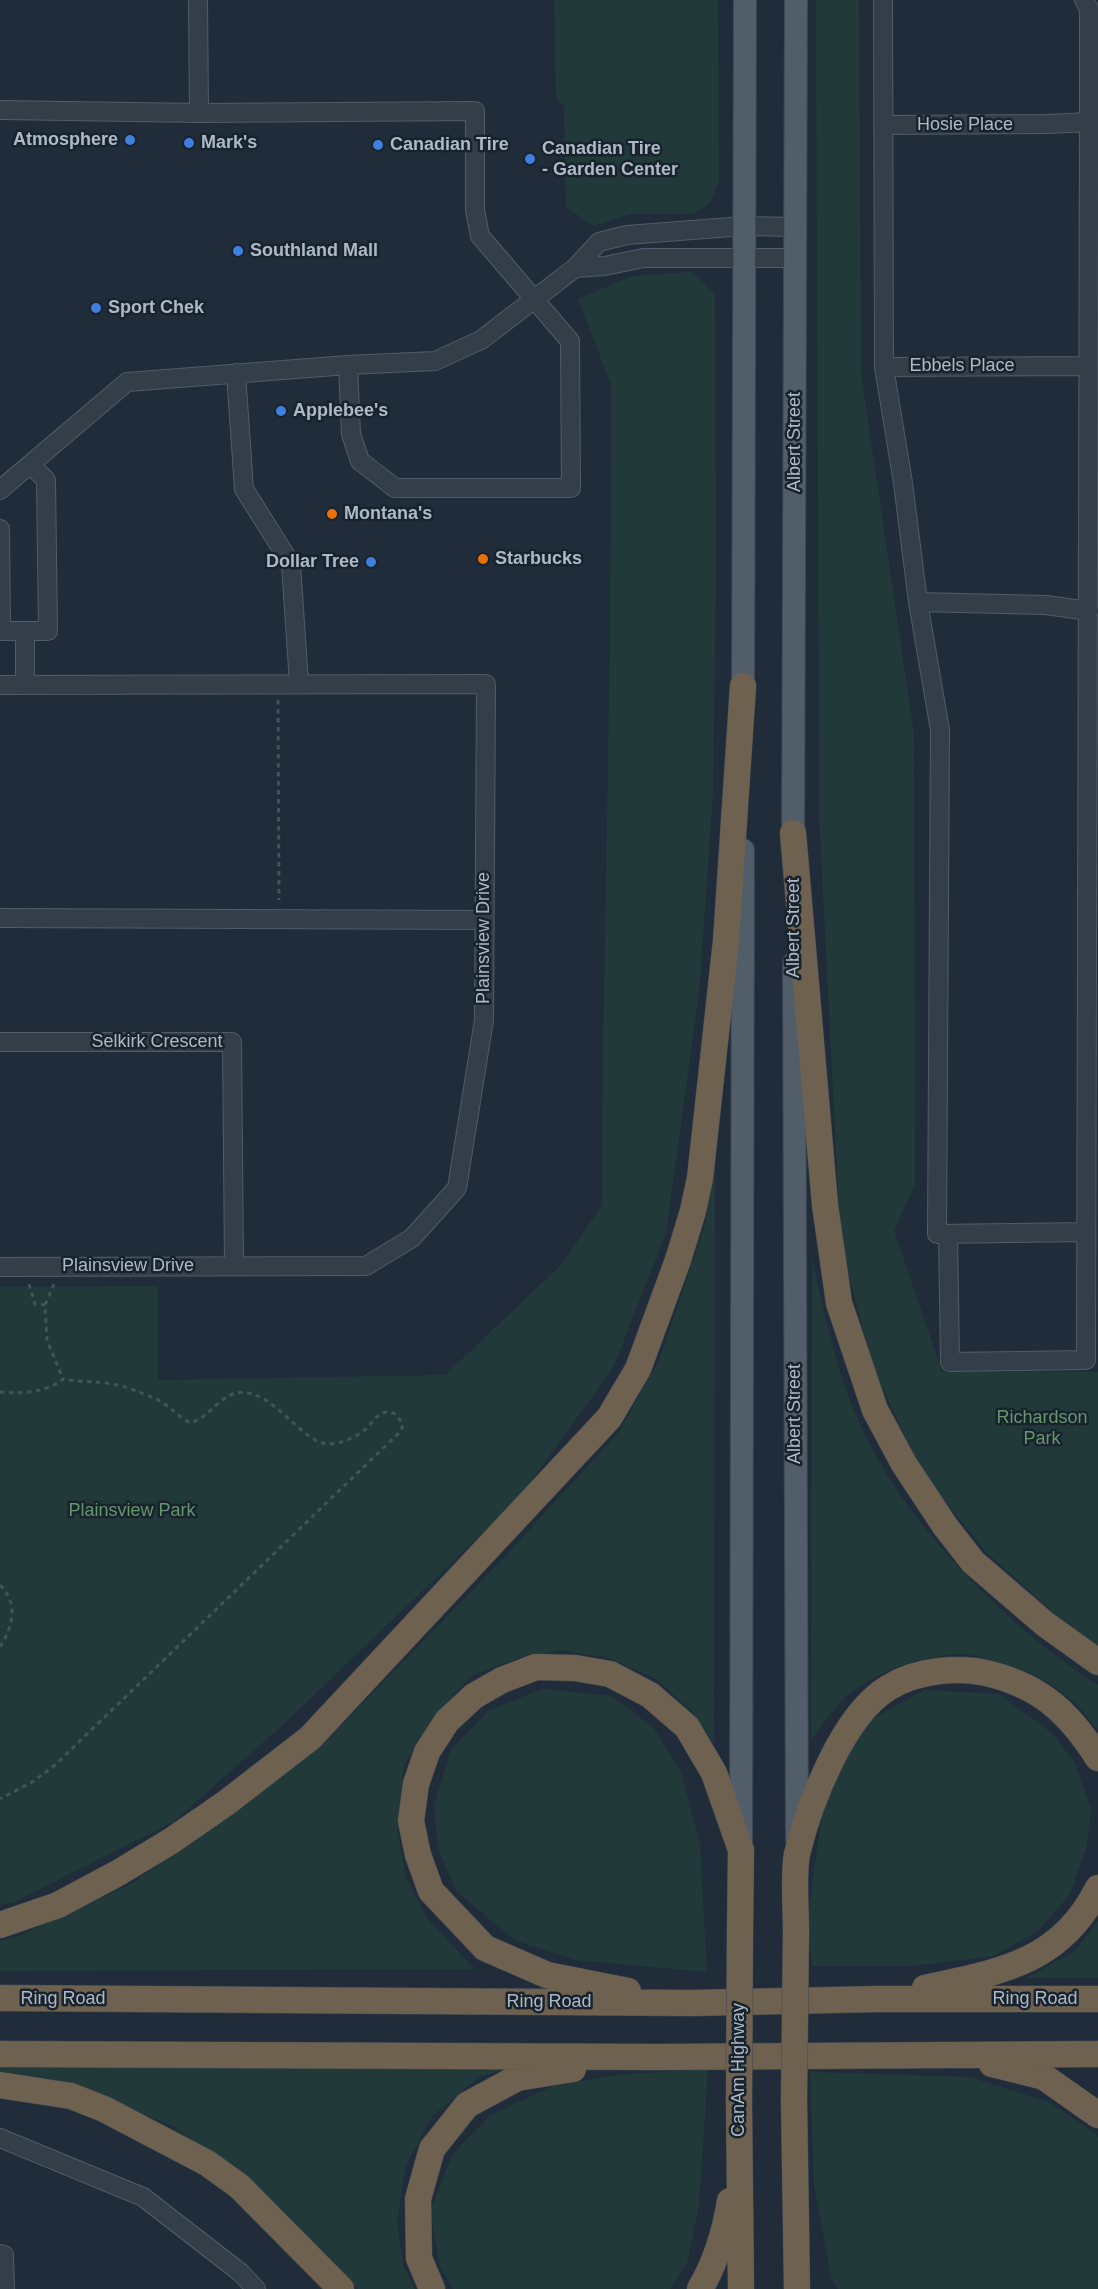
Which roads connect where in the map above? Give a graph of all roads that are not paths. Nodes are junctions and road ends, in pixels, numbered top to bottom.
1 (198, 0) edge
2 (745, 0) edge
3 (796, 0) edge
4 (883, 0) edge
5 (1084, 0) edge
6 (0, 110) edge
7 (199, 113) junction
8 (1089, 122) junction
9 (883, 125) junction
10 (744, 226) junction
11 (796, 227) junction
12 (744, 258) junction
13 (796, 258) junction
14 (575, 267) junction
15 (535, 298) junction
16 (348, 365) junction
17 (1087, 366) junction
18 (884, 367) junction
19 (236, 374) junction
20 (31, 465) junction
21 (0, 490) edge
22 (0, 529) edge
23 (918, 602) junction
24 (1089, 611) junction
25 (25, 630) junction
26 (298, 684) junction
27 (0, 685) edge
28 (25, 685) junction
29 (743, 686) junction
30 (794, 833) junction
31 (0, 918) edge
32 (484, 920) junction
33 (0, 1041) edge
34 (1086, 1232) junction
35 (943, 1234) junction
36 (234, 1266) junction
37 (0, 1267) edge
38 (1098, 1662) edge
39 (1098, 1758) edge
40 (741, 1850) junction
41 (797, 1856) junction
42 (1098, 1888) edge
43 (0, 1925) edge
44 (0, 1998) edge
45 (879, 1999) junction
46 (1098, 1999) edge
47 (693, 2003) junction
48 (0, 2054) edge
49 (1098, 2054) edge
50 (957, 2055) junction
51 (658, 2057) junction
52 (0, 2085) edge
53 (1098, 2115) edge
54 (0, 2138) edge
55 (739, 2148) junction
56 (795, 2217) junction
57 (0, 2254) edge
58 (5, 2289) edge
59 (256, 2289) edge
60 (341, 2289) edge
61 (432, 2289) edge
62 (700, 2289) edge
63 (741, 2289) edge
64 (797, 2289) edge
65 (815, 2289) edge

1 - 7 street
2 - 10 main road
3 - 11 main road, Albert Street
4 - 9 street
5 - 8 street
6 - 7 street
7 - 15 street
8 - 9 street, Hosie Place
8 - 17 street
9 - 18 street
10 - 11 street
10 - 12 main road
10 - 14 street
11 - 13 main road, Albert Street
12 - 13 street
12 - 14 street
12 - 29 main road
13 - 30 main road, Albert Street
14 - 15 street
15 - 16 street
15 - 16 street
16 - 19 street
17 - 18 street, Ebbels Place
17 - 24 street
18 - 23 street
19 - 20 street
19 - 26 street
20 - 21 street
20 - 25 street
22 - 25 street
23 - 24 street
23 - 35 street
24 - 34 street
25 - 28 street
26 - 28 street, Plainsview Drive
26 - 32 street, Plainsview Drive
27 - 28 street, Plainsview Drive
29 - 40 main road
29 - 43 highway
30 - 38 highway
30 - 41 main road, Albert Street
31 - 32 street
32 - 36 street, Plainsview Drive
33 - 36 street, Selkirk Crescent
34 - 35 street
34 - 35 street
36 - 37 street, Plainsview Drive
39 - 41 highway
40 - 47 highway, CanAm Highway
40 - 55 highway, CanAm Highway, bridge
41 - 56 highway, bridge
42 - 45 highway
44 - 47 highway, Ring Road
45 - 46 highway, Ring Road
45 - 47 highway, Ring Road
48 - 51 highway
49 - 50 highway
50 - 51 highway
50 - 53 highway
51 - 61 highway
52 - 60 highway
54 - 59 street
55 - 62 highway
55 - 63 highway, CanAm Highway
56 - 64 highway
56 - 65 highway
57 - 58 street

